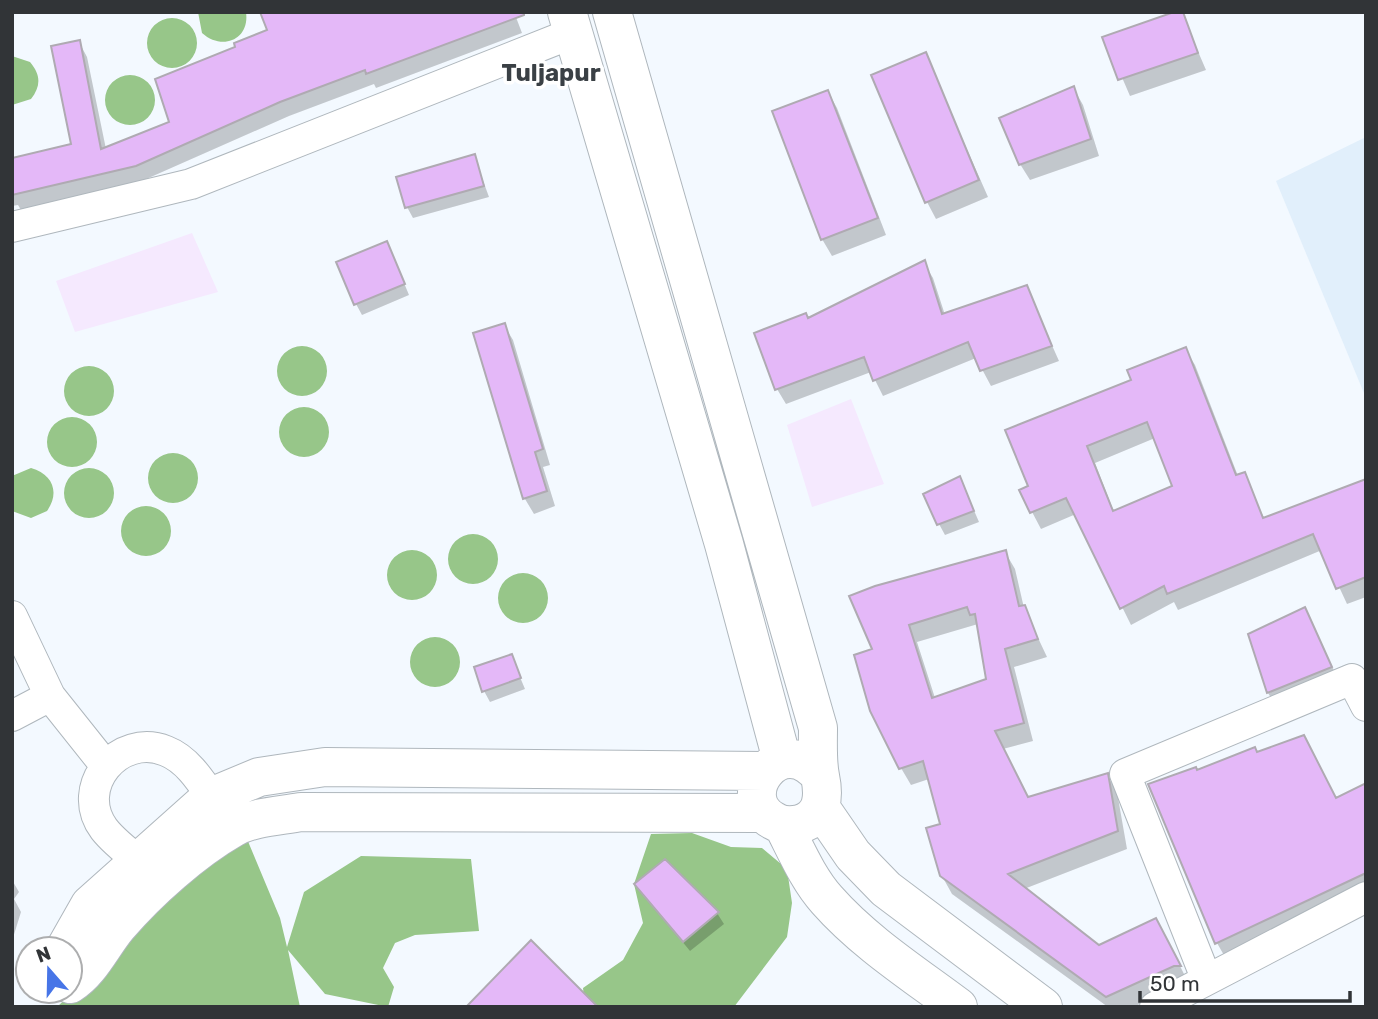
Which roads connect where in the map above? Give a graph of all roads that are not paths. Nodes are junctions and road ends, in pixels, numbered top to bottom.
1 (615, 13) edge
2 (570, 23) edge
3 (12, 227) edge
4 (721, 396) junction
5 (683, 407) junction
6 (12, 616) edge
7 (50, 696) junction
8 (1366, 706) edge
9 (12, 716) edge
10 (105, 765) junction
11 (773, 766) junction
12 (820, 791) junction
13 (211, 797) junction
14 (773, 819) junction
15 (234, 827) junction
16 (150, 870) junction
17 (1366, 897) edge
18 (73, 935) edge
19 (84, 973) edge
20 (1206, 978) junction
21 (958, 1007) edge
22 (1043, 1007) edge
23 (1155, 1007) edge

1 - 2 main road
1 - 4 main road
2 - 3 street
2 - 5 main road
4 - 5 main road
4 - 12 main road
5 - 11 main road
6 - 7 street
7 - 9 street
7 - 10 street
8 - 20 street
10 - 13 street
10 - 16 street
11 - 12 main road
11 - 13 main road
11 - 14 main road
12 - 14 main road
12 - 22 main road
13 - 15 street
13 - 16 main road
14 - 15 main road
14 - 21 main road
15 - 16 main road
16 - 18 main road
16 - 19 main road
17 - 20 street
20 - 23 street

